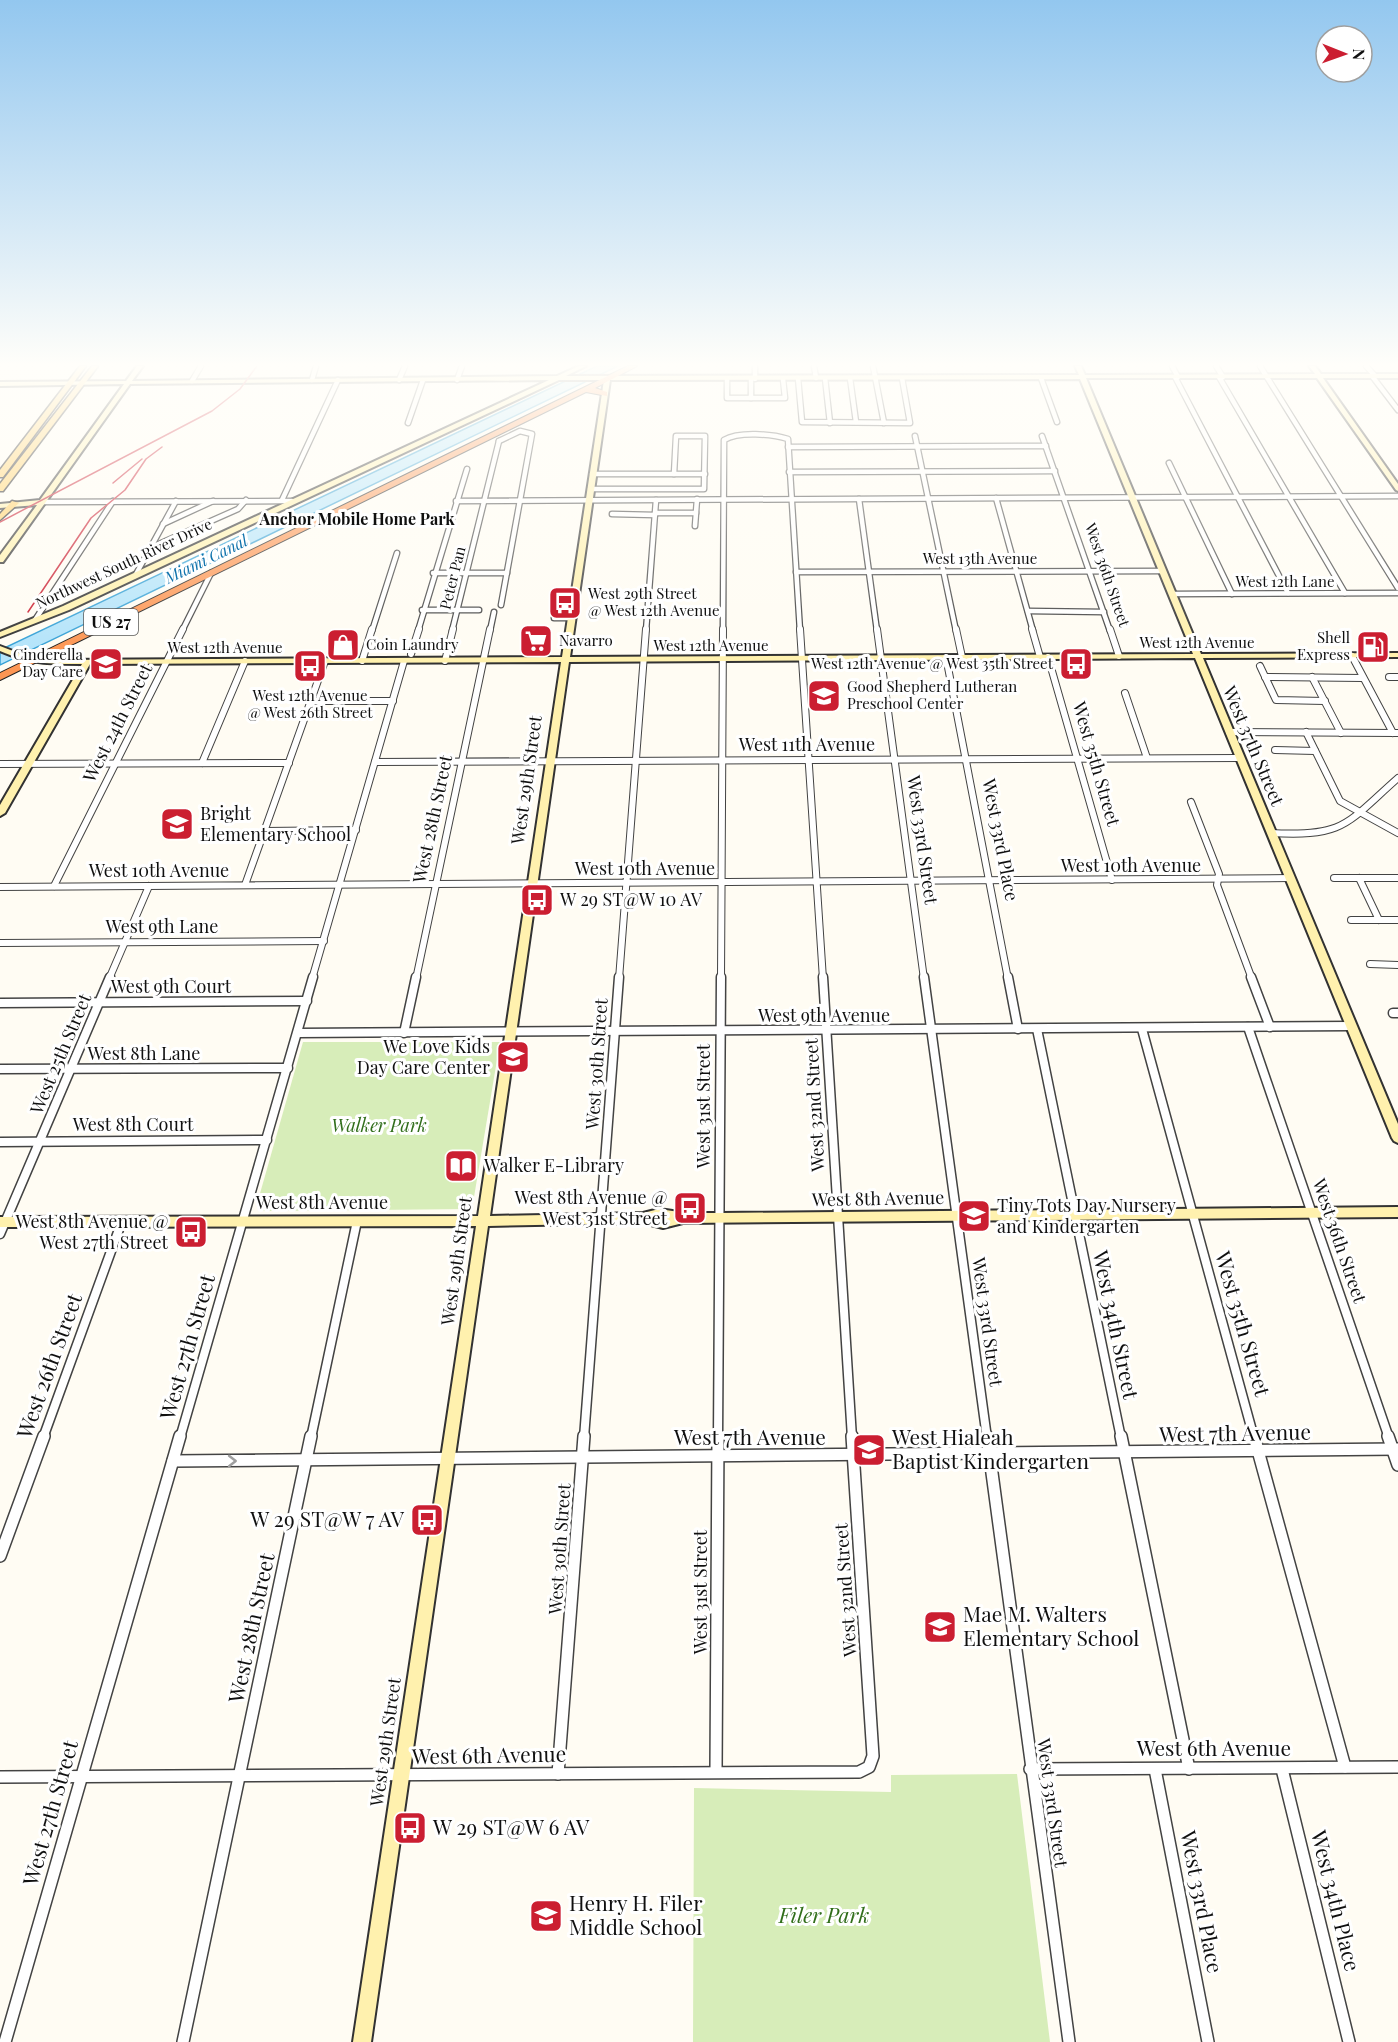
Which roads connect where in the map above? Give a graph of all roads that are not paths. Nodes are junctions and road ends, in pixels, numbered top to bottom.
1 (10, 461) edge
2 (21, 461) edge
3 (71, 461) edge
4 (300, 461) edge
5 (378, 461) edge
6 (428, 461) edge
7 (439, 461) edge
8 (494, 461) edge
9 (527, 461) edge
10 (594, 461) edge
11 (675, 461) edge
12 (705, 461) edge
13 (724, 461) edge
14 (789, 461) edge
15 (921, 461) edge
16 (1052, 461) edge
17 (1117, 461) edge
18 (1220, 461) edge
19 (1268, 461) edge
20 (1319, 461) edge
21 (1378, 461) edge
22 (1169, 463) dead end
23 (466, 469) dead end
24 (1055, 471) junction
25 (789, 472) junction
26 (923, 472) junction
27 (592, 474) junction
28 (674, 474) junction
29 (705, 474) junction
30 (0, 475) edge
31 (0, 489) edge
32 (590, 489) junction
33 (1398, 489) edge
34 (1288, 496) junction
35 (1341, 496) junction
36 (1398, 496) edge
37 (1132, 497) junction
38 (1186, 497) junction
39 (1238, 497) junction
40 (792, 498) junction
41 (928, 498) junction
42 (996, 498) junction
43 (1064, 498) junction
44 (697, 499) junction
45 (725, 499) junction
46 (859, 499) junction
47 (246, 500) junction
48 (282, 500) junction
49 (588, 500) junction
50 (656, 500) junction
51 (113, 501) junction
52 (176, 501) junction
53 (213, 501) junction
54 (292, 501) junction
55 (456, 501) junction
56 (484, 501) junction
57 (520, 501) junction
58 (42, 502) junction
59 (15, 503) joint
60 (1, 511) edge
61 (696, 513) junction
62 (612, 514) dead end
63 (655, 514) junction
64 (163, 524) junction
65 (695, 526) dead end
66 (150, 548) junction
67 (397, 553) dead end
68 (0, 560) edge
69 (223, 561) junction
70 (1017, 571) junction
71 (1089, 571) junction
72 (1163, 571) junction
73 (796, 572) junction
74 (870, 572) junction
75 (943, 572) junction
76 (211, 573) junction
77 (434, 573) junction
78 (467, 573) junction
79 (507, 573) junction
80 (135, 576) junction
81 (189, 584) junction
82 (204, 587) junction
83 (1398, 588) edge
84 (1288, 593) junction
85 (1345, 593) junction
86 (1398, 593) edge
87 (1172, 594) junction
88 (1232, 594) junction
89 (501, 605) dead end
90 (422, 610) junction
91 (457, 610) junction
92 (479, 610) dead end
93 (1028, 611) junction
94 (40, 612) junction
95 (494, 612) dead end
96 (1104, 612) junction
97 (50, 614) junction
98 (554, 618) dead end
99 (572, 618) junction
100 (35, 620) junction
101 (0, 637) edge
102 (0, 648) edge
103 (411, 654) dead end
104 (1398, 655) edge
105 (1197, 656) junction
106 (1352, 656) junction
107 (946, 657) junction
108 (962, 657) junction
109 (1044, 657) junction
110 (1119, 657) junction
111 (26, 658) junction
112 (802, 658) junction
113 (882, 658) junction
114 (723, 659) junction
115 (484, 660) junction
116 (564, 660) junction
117 (643, 660) junction
118 (166, 661) junction
119 (245, 661) junction
120 (325, 661) junction
121 (362, 661) junction
122 (404, 661) junction
123 (446, 661) junction
124 (87, 662) junction
125 (1260, 666) dead end
126 (0, 670) edge
127 (0, 677) edge
128 (1265, 677) junction
129 (1312, 677) junction
130 (1389, 677) dead end
131 (1398, 677) edge
132 (1363, 678) junction
133 (1125, 693) dead end
134 (311, 701) junction
135 (393, 701) junction
136 (1325, 701) junction
137 (1229, 732) junction
138 (1306, 732) junction
139 (1341, 733) junction
140 (1396, 733) edge
141 (1275, 750) dead end
142 (1314, 751) junction
143 (1147, 758) junction
144 (1239, 758) junction
145 (723, 759) junction
146 (1077, 759) junction
147 (809, 760) junction
148 (894, 760) junction
149 (966, 760) junction
150 (635, 761) junction
151 (375, 762) junction
152 (462, 762) junction
153 (202, 763) junction
154 (289, 763) junction
155 (550, 763) junction
156 (0, 764) edge
157 (28, 764) junction
158 (115, 764) junction
159 (1398, 778) edge
160 (1191, 802) dead end
161 (0, 813) edge
162 (1361, 814) junction
163 (356, 830) junction
164 (265, 831) junction
165 (1271, 832) junction
166 (1398, 833) edge
167 (1291, 878) junction
168 (1334, 878) dead end
169 (1359, 878) junction
170 (1398, 878) edge
171 (989, 880) junction
172 (1112, 880) junction
173 (1218, 880) junction
174 (818, 881) junction
175 (911, 881) junction
176 (721, 883) junction
177 (531, 884) junction
178 (625, 884) junction
179 (149, 885) junction
180 (245, 885) junction
181 (340, 885) junction
182 (435, 885) junction
183 (0, 886) edge
184 (54, 886) junction
185 (1351, 920) dead end
186 (1379, 920) junction
187 (1398, 920) edge
188 (324, 941) junction
189 (126, 942) junction
190 (0, 943) edge
191 (1370, 964) dead end
192 (1398, 965) edge
193 (307, 1002) junction
194 (0, 1003) edge
195 (99, 1003) junction
196 (1351, 1026) junction
197 (1248, 1027) junction
198 (1270, 1027) junction
199 (1018, 1029) junction
200 (1037, 1029) junction
201 (1142, 1029) junction
202 (932, 1030) junction
203 (827, 1031) junction
204 (614, 1032) junction
205 (721, 1032) junction
206 (298, 1033) junction
207 (404, 1033) junction
208 (509, 1033) junction
209 (288, 1068) junction
210 (0, 1069) edge
211 (71, 1069) junction
212 (1398, 1138) edge
213 (267, 1140) junction
214 (0, 1142) edge
215 (40, 1142) junction
216 (1398, 1212) edge
217 (1312, 1213) junction
218 (1193, 1214) junction
219 (955, 1216) junction
220 (1076, 1216) junction
221 (721, 1218) junction
222 (838, 1218) junction
223 (602, 1220) junction
224 (122, 1221) junction
225 (244, 1221) junction
226 (357, 1221) junction
227 (483, 1221) junction
228 (2, 1226) edge
229 (1395, 1449) edge
230 (1260, 1452) junction
231 (1124, 1454) junction
232 (718, 1455) junction
233 (854, 1455) junction
234 (989, 1455) junction
235 (582, 1457) junction
236 (448, 1458) junction
237 (307, 1460) junction
238 (173, 1461) junction
239 (1398, 1465) edge
240 (0, 1556) edge
241 (869, 1767) joint
242 (1345, 1767) junction
243 (1398, 1767) edge
244 (1155, 1769) junction
245 (1189, 1769) junction
246 (1282, 1769) junction
247 (1030, 1770) junction
248 (716, 1772) junction
249 (558, 1774) junction
250 (80, 1776) junction
251 (400, 1776) junction
252 (0, 1777) edge
253 (241, 1777) junction
254 (5, 2042) edge
255 (183, 2042) edge
256 (362, 2042) edge
257 (1069, 2042) edge
258 (1208, 2042) edge
259 (1349, 2042) edge

1 - 30 main road
2 - 31 main road
3 - 58 street
4 - 48 street
5 - 54 street, Northwest South River Drive
6 - 69 highway, US 27
7 - 76 highway, US 27
8 - 56 street, Peter Pan
9 - 57 street
10 - 27 street, West 29th Street
11 - 28 street
12 - 29 street
13 - 45 street, West 31st Street
14 - 25 street, West 32nd Street
15 - 26 street
16 - 24 street, West 36th Street
17 - 37 street, West 37th Street
18 - 39 street
19 - 34 street
20 - 35 street
21 - 33 street
22 - 38 street
23 - 55 street
24 - 26 street
24 - 43 street, West 36th Street
25 - 26 street
25 - 40 street, West 32nd Street
26 - 41 street
27 - 28 street
27 - 32 street, West 29th Street
28 - 29 street
29 - 32 street
32 - 49 street, West 29th Street
34 - 35 street
34 - 39 street
34 - 85 street
35 - 36 street
35 - 83 street
37 - 38 street
37 - 43 street
37 - 72 street, West 37th Street
38 - 39 street
38 - 88 street
39 - 84 street
40 - 45 street
40 - 46 street
40 - 73 street, West 32nd Street
41 - 42 street
41 - 46 street
41 - 75 street
42 - 43 street
42 - 70 street, West 35th Street
43 - 71 street, West 36th Street
44 - 45 street
44 - 50 street
44 - 61 street
45 - 114 street, West 31st Street
46 - 74 street, West 33rd Street
47 - 48 street
47 - 53 street
47 - 66 street
48 - 54 street
49 - 50 street
49 - 57 street
49 - 99 street, West 29th Street
50 - 63 street, West 30th Street
51 - 52 street
51 - 58 street
51 - 94 street
52 - 53 street
52 - 64 street
53 - 64 street
54 - 80 street, Northwest South River Drive
55 - 56 street
55 - 77 street
56 - 57 street
56 - 78 street, Peter Pan
57 - 79 street
58 - 59 street
58 - 68 street
59 - 60 main road
61 - 63 street
61 - 65 street
62 - 63 street
63 - 117 street, West 30th Street
64 - 66 street
66 - 80 street
67 - 121 street
69 - 76 highway
69 - 111 highway, US 27
70 - 71 street, West 13th Avenue
70 - 75 street, West 13th Avenue
70 - 93 street, West 35th Street
71 - 72 street, West 13th Avenue
71 - 96 street, West 36th Street
72 - 87 street, West 37th Street
73 - 74 street, West 13th Avenue
73 - 112 street, West 32nd Street
74 - 75 street, West 13th Avenue
74 - 113 street, West 33rd Street
75 - 108 street
76 - 81 highway, US 27
76 - 82 street, West 24th Street
77 - 78 street
77 - 90 street
78 - 79 street
78 - 91 street, Peter Pan
79 - 89 street
80 - 97 street, Northwest South River Drive
81 - 82 highway
81 - 111 highway, US 27
82 - 118 street, West 24th Street
84 - 85 street, West 12th Lane
84 - 88 street, West 12th Lane
85 - 86 street, West 12th Lane
87 - 88 street, West 12th Lane
87 - 105 street, West 37th Street
90 - 91 street
90 - 103 street
91 - 92 street
91 - 123 street, Peter Pan
93 - 96 street
93 - 109 street, West 35th Street
94 - 97 street
94 - 100 street
95 - 115 street, West 28th Street
96 - 110 street, West 36th Street
97 - 100 street, Northwest South River Drive
98 - 99 street
99 - 116 street, West 29th Street
100 - 101 street, Northwest South River Drive
102 - 111 street
104 - 106 street, West 12th Avenue
105 - 106 street, West 12th Avenue
105 - 110 street, West 12th Avenue
105 - 137 street, West 37th Street
106 - 132 street
107 - 108 street, West 12th Avenue
107 - 113 street, West 12th Avenue
107 - 149 street, West 33rd Place
108 - 109 street, West 12th Avenue
109 - 110 street, West 12th Avenue
109 - 146 street, West 35th Street
111 - 124 street, West 12th Avenue
111 - 126 highway, US 27
111 - 127 highway, US 27
112 - 113 street, West 12th Avenue
112 - 114 street, West 12th Avenue
112 - 147 street, West 32nd Street
113 - 148 street, West 33rd Street
114 - 117 street, West 12th Avenue
114 - 145 street, West 31st Street
115 - 116 street, West 12th Avenue
115 - 123 street, West 12th Avenue
115 - 152 street, West 28th Street
116 - 117 street, West 12th Avenue
116 - 155 street, West 29th Street
117 - 150 street, West 30th Street
118 - 119 street, West 12th Avenue
118 - 124 street, West 12th Avenue
118 - 158 street, West 24th Street
119 - 120 street, West 12th Avenue
119 - 153 street
120 - 121 street, West 12th Avenue
120 - 134 street
121 - 122 street, West 12th Avenue
122 - 123 street, West 12th Avenue
122 - 135 street, West 27th Street
124 - 157 street
125 - 128 street
128 - 129 street
128 - 136 street
129 - 132 street
129 - 136 street
130 - 131 street
132 - 140 street
133 - 143 street
134 - 135 street
134 - 154 street
135 - 151 street, West 27th Street
136 - 139 street
137 - 138 street
137 - 144 street, West 37th Street
138 - 139 street
138 - 142 street
139 - 140 street
141 - 142 street
142 - 162 street
143 - 144 street, West 11th Avenue
143 - 146 street, West 11th Avenue
144 - 165 street, West 37th Street
145 - 147 street, West 11th Avenue
145 - 150 street, West 11th Avenue
145 - 176 street, West 31st Street
146 - 149 street, West 11th Avenue
146 - 172 street, West 35th Street
147 - 148 street, West 11th Avenue
147 - 174 street, West 32nd Street
148 - 149 street, West 11th Avenue
148 - 175 street, West 33rd Street
149 - 171 street, West 33rd Place
150 - 155 street, West 11th Avenue
150 - 178 street, West 30th Street
151 - 152 street, West 11th Avenue
151 - 163 street, West 27th Street
152 - 155 street, West 11th Avenue
152 - 182 street, West 28th Street
153 - 154 street
153 - 158 street
154 - 164 street
155 - 177 street, West 29th Street
156 - 157 street
157 - 158 street
157 - 161 street
158 - 184 street, West 24th Street
159 - 162 street
160 - 173 street
162 - 165 street
162 - 166 street
163 - 164 street
163 - 181 street, West 27th Street
164 - 180 street
165 - 167 street, West 37th Street
167 - 173 street, West 10th Avenue
167 - 196 street, West 37th Street
168 - 169 street
169 - 170 street
169 - 186 street
171 - 172 street, West 10th Avenue
171 - 175 street, West 10th Avenue
171 - 199 street, West 33rd Place
172 - 173 street, West 10th Avenue
173 - 198 street
174 - 175 street, West 10th Avenue
174 - 176 street, West 10th Avenue
174 - 203 street, West 32nd Street
175 - 202 street, West 33rd Street
176 - 178 street, West 10th Avenue
176 - 205 street, West 31st Street
177 - 178 street, West 10th Avenue
177 - 182 street, West 10th Avenue
177 - 208 street, West 29th Street
178 - 204 street, West 30th Street
179 - 180 street, West 10th Avenue
179 - 184 street, West 10th Avenue
179 - 189 street, West 25th Street
180 - 181 street, West 10th Avenue
181 - 182 street, West 10th Avenue
181 - 188 street, West 27th Street
182 - 207 street, West 28th Street
183 - 184 street, West 10th Avenue
185 - 186 street
186 - 187 street
188 - 189 street, West 9th Lane
188 - 193 street, West 27th Street
189 - 190 street, West 9th Lane
189 - 195 street, West 25th Street
191 - 192 street
193 - 195 street, West 9th Court
193 - 206 street, West 27th Street
194 - 195 street, West 9th Court
195 - 211 street, West 25th Street
196 - 198 street, West 9th Avenue
196 - 212 street, West 37th Street
197 - 198 street, West 9th Avenue
197 - 201 street, West 9th Avenue
197 - 217 street, West 36th Street
199 - 200 street, West 9th Avenue
199 - 202 street, West 9th Avenue
200 - 201 street, West 9th Avenue
200 - 220 street, West 34th Street
201 - 218 street, West 35th Street
202 - 203 street, West 9th Avenue
202 - 219 street, West 33rd Street
203 - 205 street, West 9th Avenue
203 - 222 street, West 32nd Street
204 - 205 street, West 9th Avenue
204 - 208 street, West 9th Avenue
204 - 223 street, West 30th Street
205 - 221 street, West 31st Street
206 - 207 street, West 9th Avenue
206 - 209 street, West 27th Street
207 - 208 street, West 9th Avenue
208 - 227 street, West 29th Street
209 - 211 street, West 8th Lane
209 - 213 street, West 27th Street
210 - 211 street, West 8th Lane
211 - 215 street, West 25th Street
213 - 215 street, West 8th Court
213 - 225 street, West 27th Street
214 - 215 street, West 8th Court
215 - 228 street, West 25th Street
216 - 217 street, West 8th Avenue
217 - 218 street, West 8th Avenue
217 - 229 street, West 36th Street
218 - 220 street, West 8th Avenue
218 - 230 street, West 35th Street
219 - 220 street, West 8th Avenue
219 - 222 street, West 8th Avenue
219 - 234 street, West 33rd Street
220 - 231 street, West 34th Street
221 - 222 street, West 8th Avenue
221 - 223 street, West 8th Avenue
221 - 232 street, West 31st Street
222 - 233 street, West 32nd Street
223 - 227 street, West 8th Avenue
223 - 235 street, West 30th Street
224 - 225 street, West 8th Avenue
224 - 228 street, West 8th Avenue
224 - 240 street, West 26th Street
225 - 226 street, West 8th Avenue
225 - 238 street, West 27th Street
226 - 227 street, West 8th Avenue
226 - 237 street, West 28th Street
227 - 236 street, West 29th Street
229 - 230 street, West 7th Avenue
229 - 239 street, West 36th Street
230 - 231 street, West 7th Avenue
230 - 242 street, West 35th Street
231 - 234 street, West 7th Avenue
231 - 245 street, West 34th Street
232 - 233 street, West 7th Avenue
232 - 235 street, West 7th Avenue
232 - 248 street, West 31st Street
233 - 234 street, West 7th Avenue
233 - 241 street, West 32nd Street
234 - 247 street, West 33rd Street
235 - 236 street, West 7th Avenue
235 - 249 street, West 30th Street
236 - 237 street, West 7th Avenue
236 - 251 street, West 29th Street
238 -> 237 street, West 7th Avenue
237 - 253 street, West 28th Street
238 - 250 street, West 27th Street
241 - 248 street, West 6th Avenue
242 - 243 street, West 6th Avenue
242 - 246 street, West 6th Avenue
244 - 245 street, West 6th Avenue
244 - 247 street, West 6th Avenue
244 - 258 street, West 33rd Place
245 - 246 street, West 6th Avenue
246 - 259 street, West 34th Place
247 - 257 street, West 33rd Street
248 - 249 street, West 6th Avenue
249 - 251 street, West 6th Avenue
250 - 252 street, West 6th Avenue
250 - 253 street, West 6th Avenue
250 - 254 street, West 27th Street
251 - 253 street, West 6th Avenue
251 - 256 street, West 29th Street
253 - 255 street, West 28th Street

